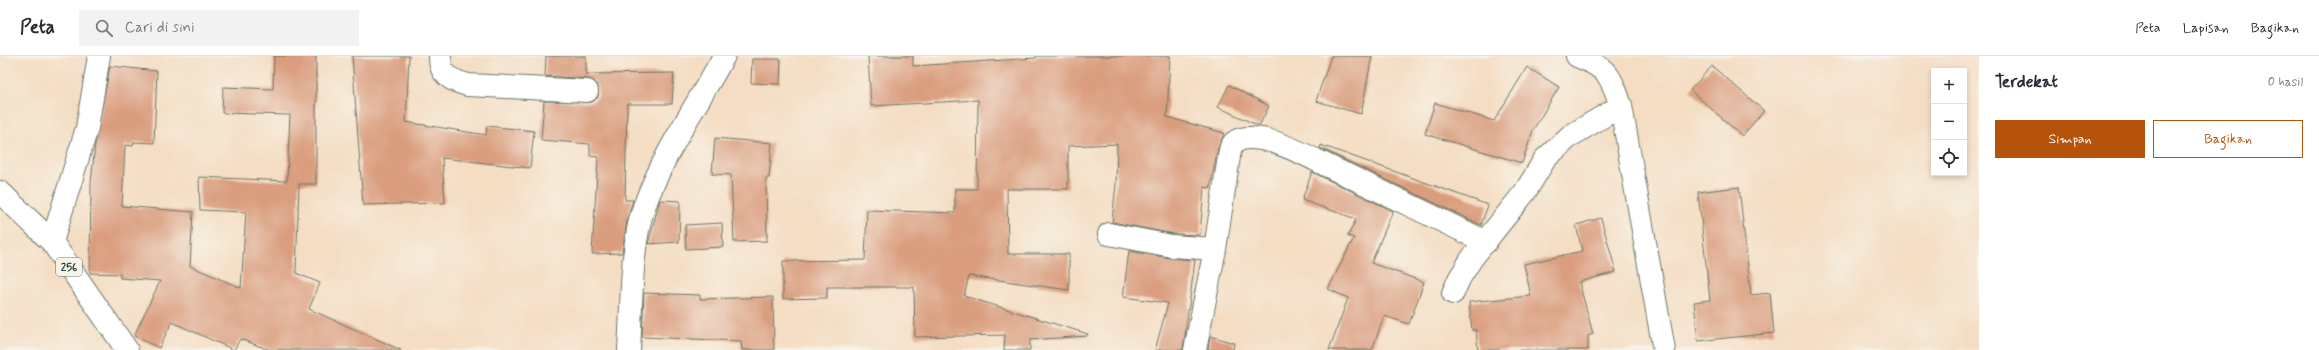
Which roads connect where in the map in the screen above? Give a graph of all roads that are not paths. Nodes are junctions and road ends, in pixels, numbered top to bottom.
1 (99, 56) edge
2 (440, 56) edge
3 (724, 56) edge
4 (1577, 56) edge
5 (1608, 63) edge
6 (587, 91) dead end
7 (1621, 106) junction
8 (0, 192) edge
9 (1109, 234) dead end
10 (52, 242) junction
11 (1486, 242) junction
12 (1216, 249) junction
13 (1454, 293) dead end
14 (127, 350) edge
15 (629, 350) edge
16 (1195, 350) edge
17 (1664, 350) edge

1 - 10 street
2 - 6 street
3 - 15 street
4 - 5 street
5 - 7 street
7 - 11 street
7 - 17 street
8 - 10 street, 256
9 - 12 street
10 - 14 street, 256
11 - 12 street
11 - 13 street
12 - 16 street

